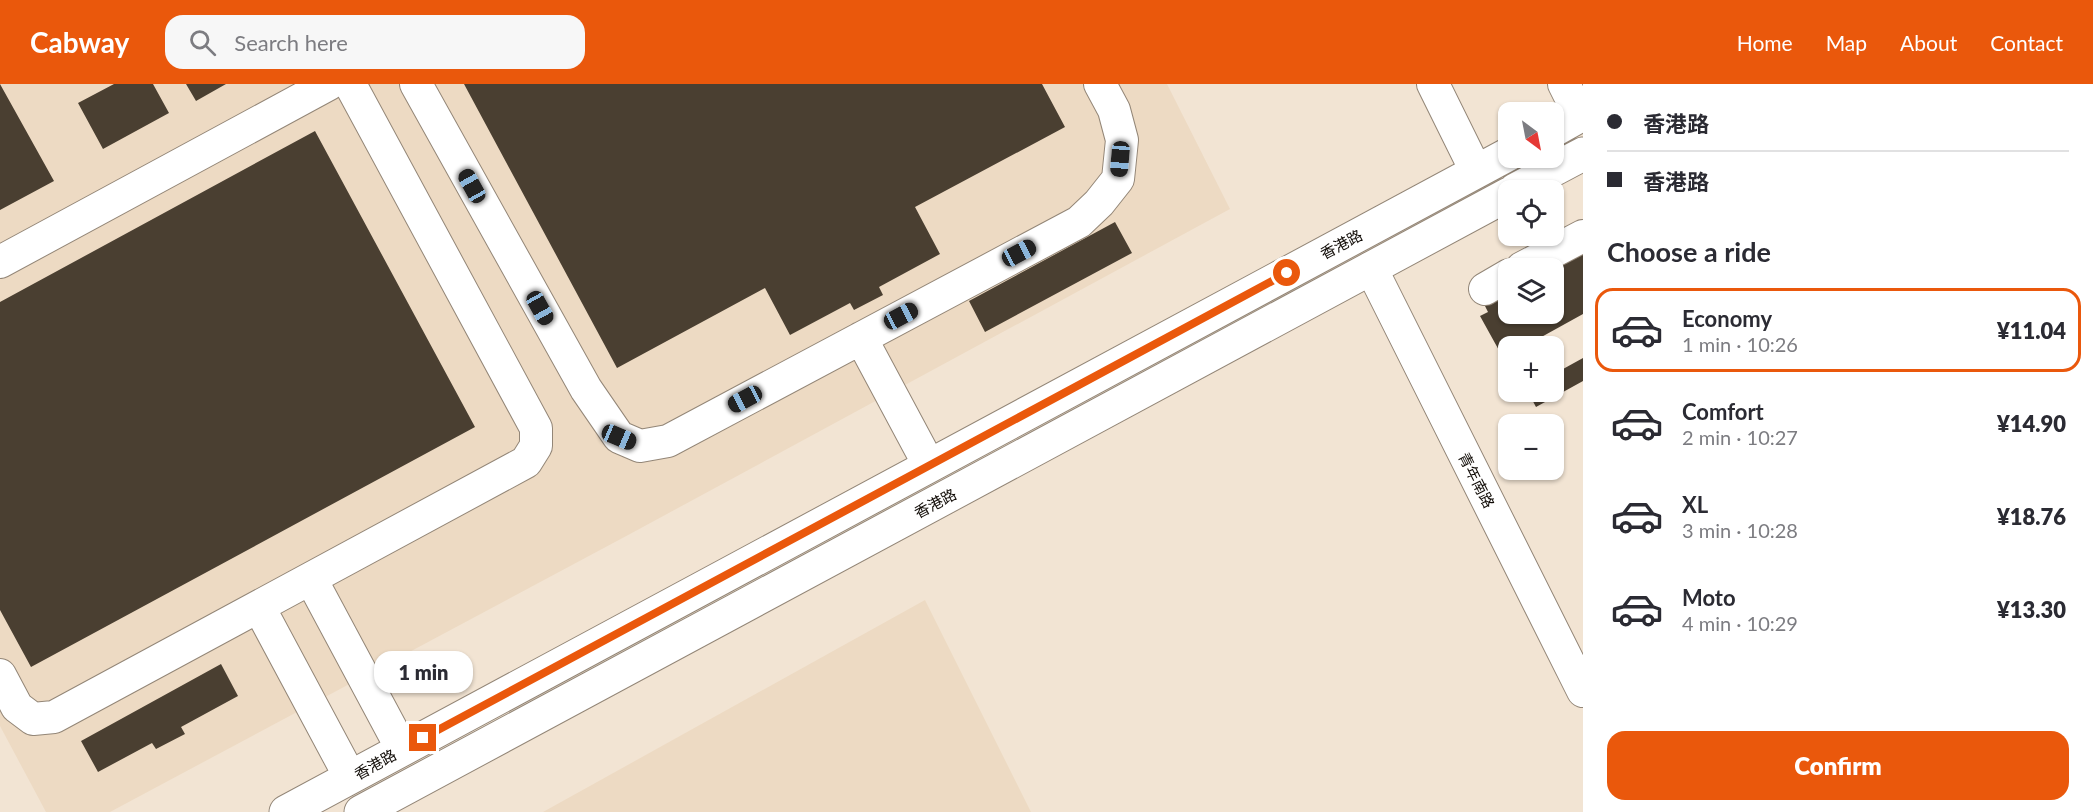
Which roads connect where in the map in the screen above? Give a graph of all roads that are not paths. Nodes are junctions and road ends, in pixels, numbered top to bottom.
1 (329, 84) edge
2 (350, 84) edge
3 (416, 84) edge
4 (1100, 84) edge
5 (1433, 84) edge
6 (1564, 84) edge
7 (1572, 120) edge
8 (1583, 154) edge
9 (1498, 160) edge
10 (1476, 171) junction
11 (1534, 180) edge
12 (1498, 200) edge
13 (1583, 236) edge
14 (1541, 258) edge
15 (0, 262) edge
16 (1371, 268) junction
17 (861, 338) junction
18 (929, 465) junction
19 (311, 579) junction
20 (259, 607) junction
21 (0, 675) edge
22 (1583, 691) edge
23 (402, 749) junction
24 (351, 777) junction
25 (286, 812) edge
26 (361, 812) edge

1 - 15 street
2 - 19 street
3 - 17 street
4 - 17 street
5 - 10 street
6 - 7 street
8 - 11 main road
9 - 10 main road, 香港路
10 - 18 main road, 香港路
12 - 16 main road, 香港路
13 - 14 street
16 - 22 street, 青年南路
16 - 26 main road, 香港路
17 - 18 street
18 - 23 main road, 香港路
19 - 20 street
19 - 23 street
20 - 21 street
20 - 24 street
23 - 24 main road, 香港路
24 - 25 main road, 香港路

